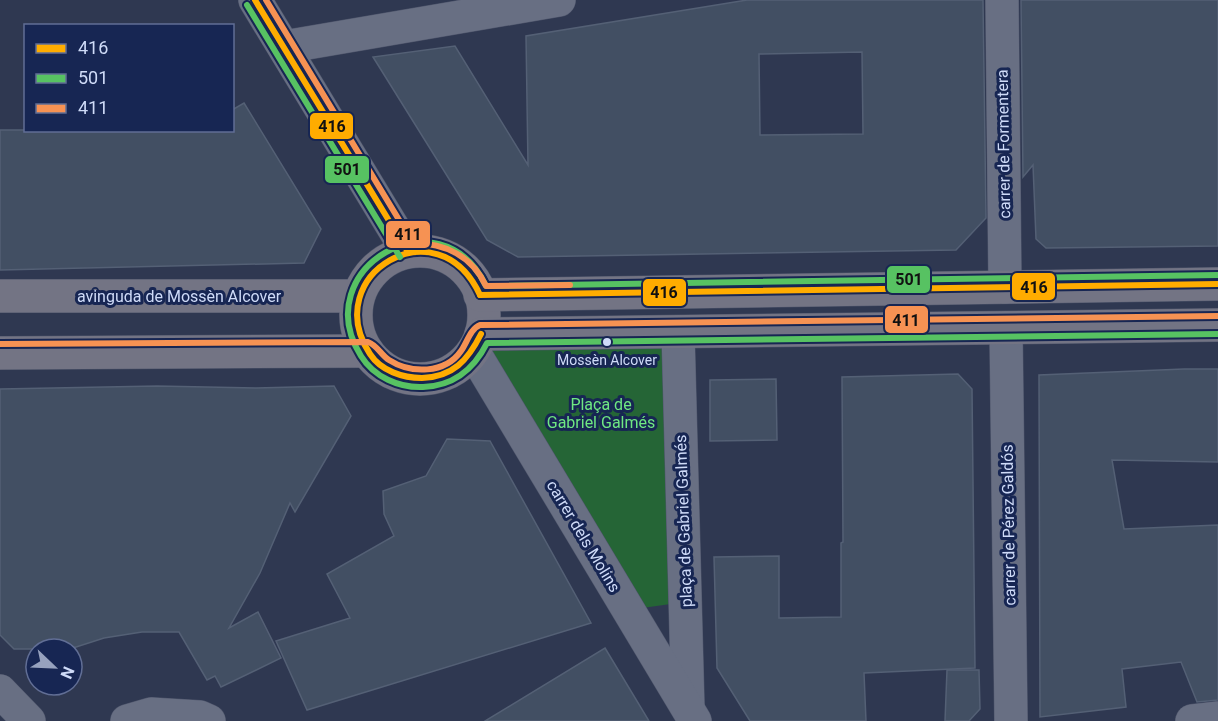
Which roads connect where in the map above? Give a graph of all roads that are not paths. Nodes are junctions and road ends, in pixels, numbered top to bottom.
1 (255, 0) edge
2 (559, 0) edge
3 (1002, 0) edge
4 (284, 47) junction
5 (408, 252) junction
6 (1218, 284) edge
7 (1005, 287) junction
8 (480, 295) junction
9 (0, 296) edge
10 (358, 296) junction
11 (1218, 325) edge
12 (1006, 328) junction
13 (678, 332) junction
14 (477, 343) junction
15 (367, 351) junction
16 (0, 353) edge
17 (0, 691) edge
18 (692, 716) edge
19 (1218, 718) edge
20 (29, 721) edge
21 (127, 721) edge
22 (209, 721) edge
23 (1011, 721) edge
24 (1192, 721) edge

1 - 4 street
2 - 4 street
3 - 7 street, carrer de Formentera
4 - 5 street
5 - 8 main road
5 - 10 main road
6 - 7 main road
7 - 8 main road
8 - 14 main road
9 - 10 main road, avinguda de Mossèn Alcover
10 - 15 main road
11 - 12 main road
12 - 13 main road
12 - 23 street, carrer de Pérez Galdós
13 - 14 main road
13 - 18 street, plaça de Gabriel Galmés
14 - 15 main road
14 - 18 street, carrer dels Molins
15 - 16 main road
17 - 20 street
19 - 24 street
21 - 22 street

